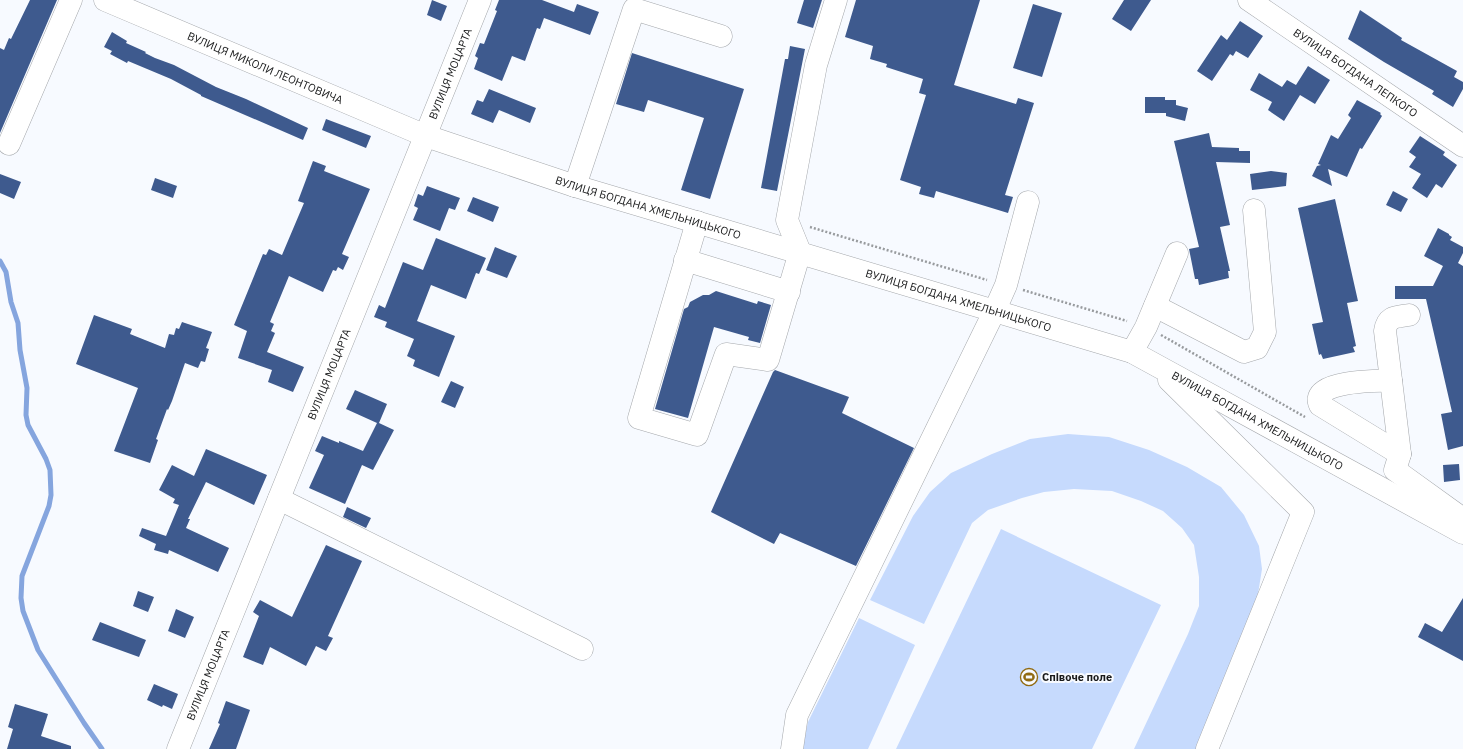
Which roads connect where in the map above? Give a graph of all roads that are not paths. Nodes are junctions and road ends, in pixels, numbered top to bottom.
1 (71, 0) edge
2 (105, 0) edge
3 (480, 0) edge
4 (836, 0) edge
5 (1249, 0) edge
6 (721, 36) dead end
7 (426, 136) junction
8 (9, 144) dead end
9 (1463, 146) edge
10 (575, 186) junction
11 (1028, 202) dead end
12 (1254, 210) dead end
13 (697, 222) junction
14 (800, 252) junction
15 (1177, 253) dead end
16 (685, 260) junction
17 (789, 292) junction
18 (1155, 306) junction
19 (994, 312) junction
20 (1409, 315) dead end
21 (1141, 357) junction
22 (1391, 380) junction
23 (1400, 454) junction
24 (279, 499) junction
25 (1463, 519) edge
26 (1463, 533) edge
27 (582, 649) dead end
28 (178, 749) edge
29 (792, 749) edge
30 (1207, 749) edge

1 - 8 street
2 - 7 street, ВУЛИЦЯ МИКОЛИ ЛЕОНТОВИЧА
3 - 7 street, ВУЛИЦЯ МОЦАРТА
4 - 14 street
5 - 9 street, ВУЛИЦЯ БОГДАНА ЛЕПКОГО
6 - 10 street
7 - 10 street, ВУЛИЦЯ БОГДАНА ХМЕЛЬНИЦЬКОГО
7 - 24 street, ВУЛИЦЯ МОЦАРТА
10 - 13 street, ВУЛИЦЯ БОГДАНА ХМЕЛЬНИЦЬКОГО
11 - 19 street
12 - 18 street
13 - 14 street, ВУЛИЦЯ БОГДАНА ХМЕЛЬНИЦЬКОГО
13 - 16 street
14 - 17 street
14 - 19 street, ВУЛИЦЯ БОГДАНА ХМЕЛЬНИЦЬКОГО
15 - 18 street
16 - 17 street
16 - 17 street
18 - 21 street
19 - 21 street, ВУЛИЦЯ БОГДАНА ХМЕЛЬНИЦЬКОГО
19 - 29 street
20 - 22 street
21 - 26 street, ВУЛИЦЯ БОГДАНА ХМЕЛЬНИЦЬКОГО
21 - 30 street
22 - 23 street
22 - 23 street
23 - 25 street
24 - 27 street
24 - 28 street, ВУЛИЦЯ МОЦАРТА

